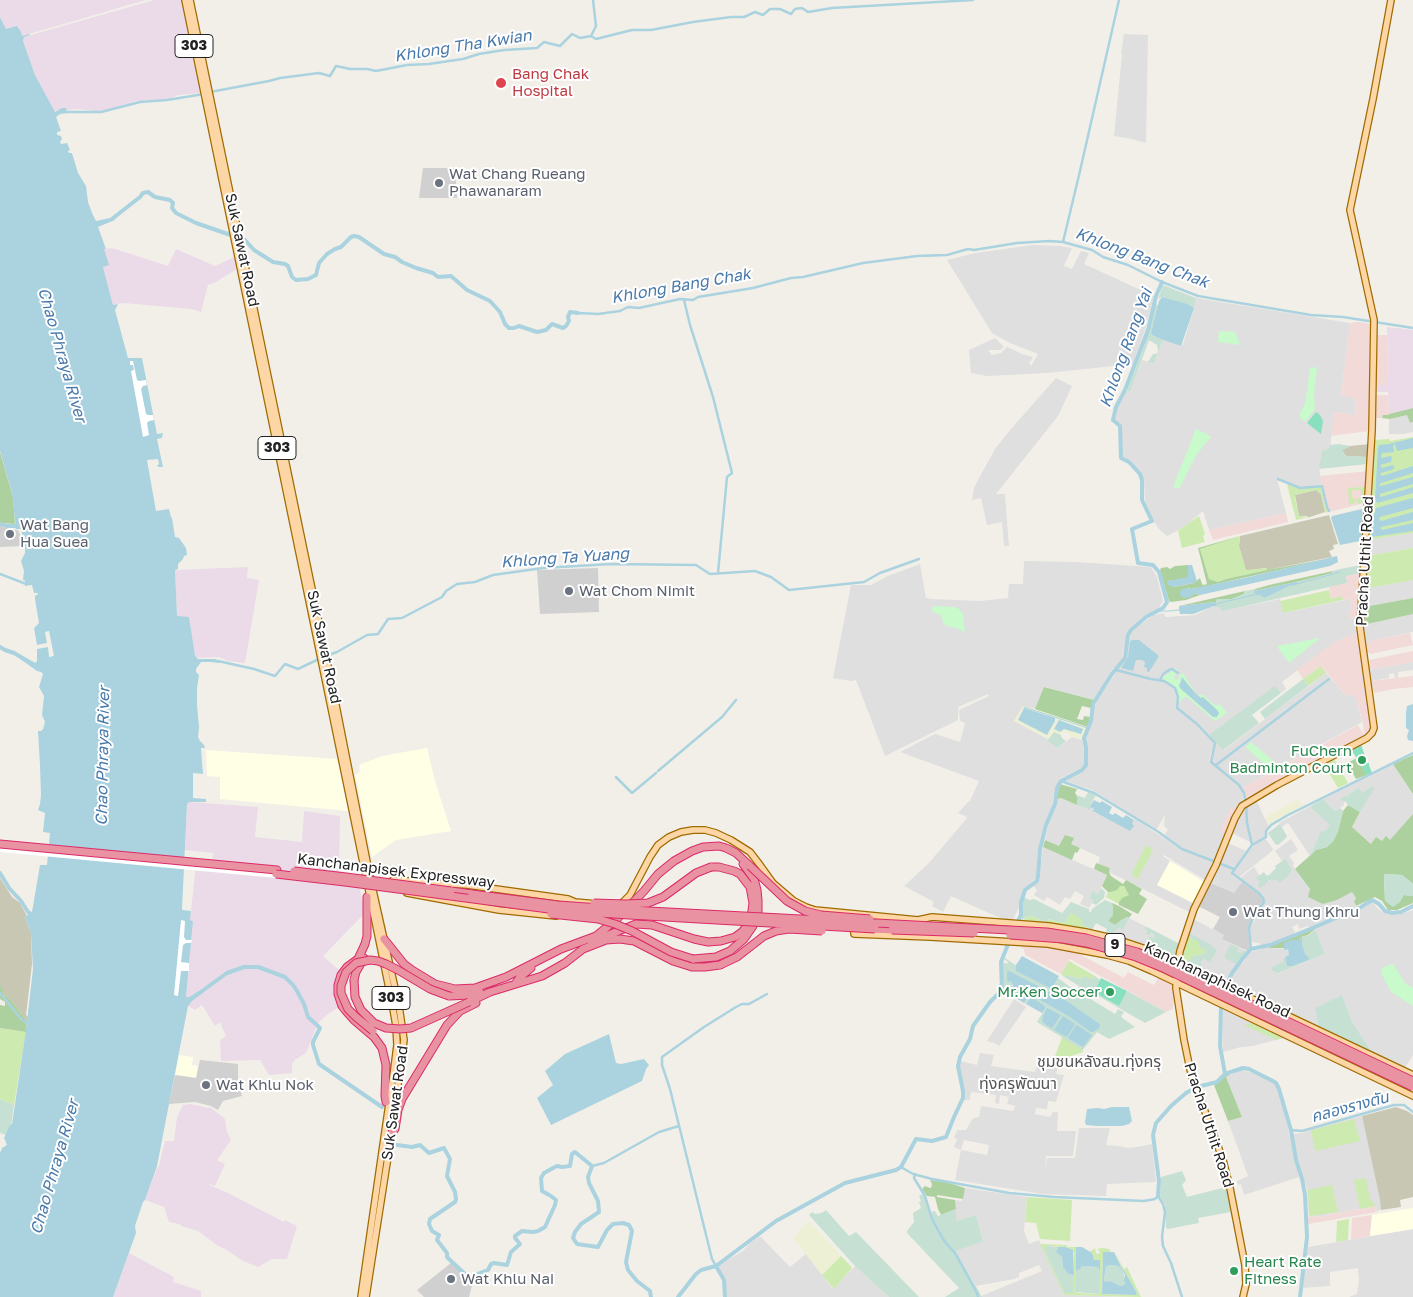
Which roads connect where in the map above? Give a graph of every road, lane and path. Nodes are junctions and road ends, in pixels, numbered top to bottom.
1 (185, 0) edge
2 (190, 0) edge
3 (1391, 0) edge
4 (206, 91) junction
5 (329, 684) junction
6 (0, 844) edge
7 (719, 846) junction
8 (0, 848) edge
9 (370, 878) junction
10 (370, 887) junction
11 (472, 894) junction
12 (367, 897) junction
13 (487, 901) junction
14 (575, 902) junction
15 (852, 913) junction
16 (932, 917) junction
17 (789, 921) junction
18 (920, 925) junction
19 (875, 929) junction
20 (930, 937) junction
21 (384, 939) junction
22 (1177, 963) junction
23 (521, 969) junction
24 (1176, 982) junction
25 (515, 984) junction
26 (498, 990) junction
27 (1413, 1075) edge
28 (1413, 1081) edge
29 (1413, 1087) edge
30 (1413, 1096) edge
31 (386, 1102) junction
32 (387, 1111) junction
33 (391, 1134) junction
34 (378, 1196) junction
35 (361, 1297) edge
36 (366, 1297) edge
37 (1243, 1297) edge

1 - 4 main road, Suk Sawat Road / 303
2 - 4 main road, Suk Sawat Road / 303
3 - 22 main road, Pracha Uthit Road
4 - 5 main road, Suk Sawat Road / 303
5 - 9 main road, Suk Sawat Road / 303
5 - 10 main road, Suk Sawat Road / 303
6 - 11 highway, Kanchanapisek Expressway, bridge
7 - 13 highway, bridge
7 - 18 highway, bridge
7 - 23 highway
8 - 13 highway, Kanchanapisek Expressway, bridge
9 - 10 main road, Suk Sawat Road / 303
9 - 14 main road
10 - 12 highway
10 - 14 main road
10 - 21 main road, Suk Sawat Road / 303
10 - 32 main road, Suk Sawat Road / 303
11 - 17 highway, Kanchanapisek Expressway, bridge
11 - 25 highway, bridge
12 - 26 highway, bridge
12 - 31 highway
13 - 17 highway, Kanchanapisek Expressway, bridge
14 - 15 main road
15 - 16 main road
15 - 20 main road
16 - 20 main road
16 - 22 main road
17 - 18 highway, Kanchanaphisek Road / 9, bridge
17 - 19 highway, Kanchanaphisek Road / 9, bridge
18 - 28 highway, Kanchanaphisek Road / 9, bridge
19 - 25 highway, bridge
19 - 29 highway, Kanchanaphisek Road / 9, bridge
20 - 24 main road
21 - 23 highway
21 - 33 main road, Suk Sawat Road / 303
22 - 24 main road, Pracha Uthit Road
22 - 27 main road
23 - 31 highway, bridge
24 - 30 main road
24 - 37 main road, Pracha Uthit Road
25 - 26 highway
26 - 33 highway
31 - 32 highway
32 - 34 main road, Suk Sawat Road / 303
33 - 34 main road, Suk Sawat Road / 303
34 - 35 main road, Suk Sawat Road / 303
34 - 36 main road, Suk Sawat Road / 303

